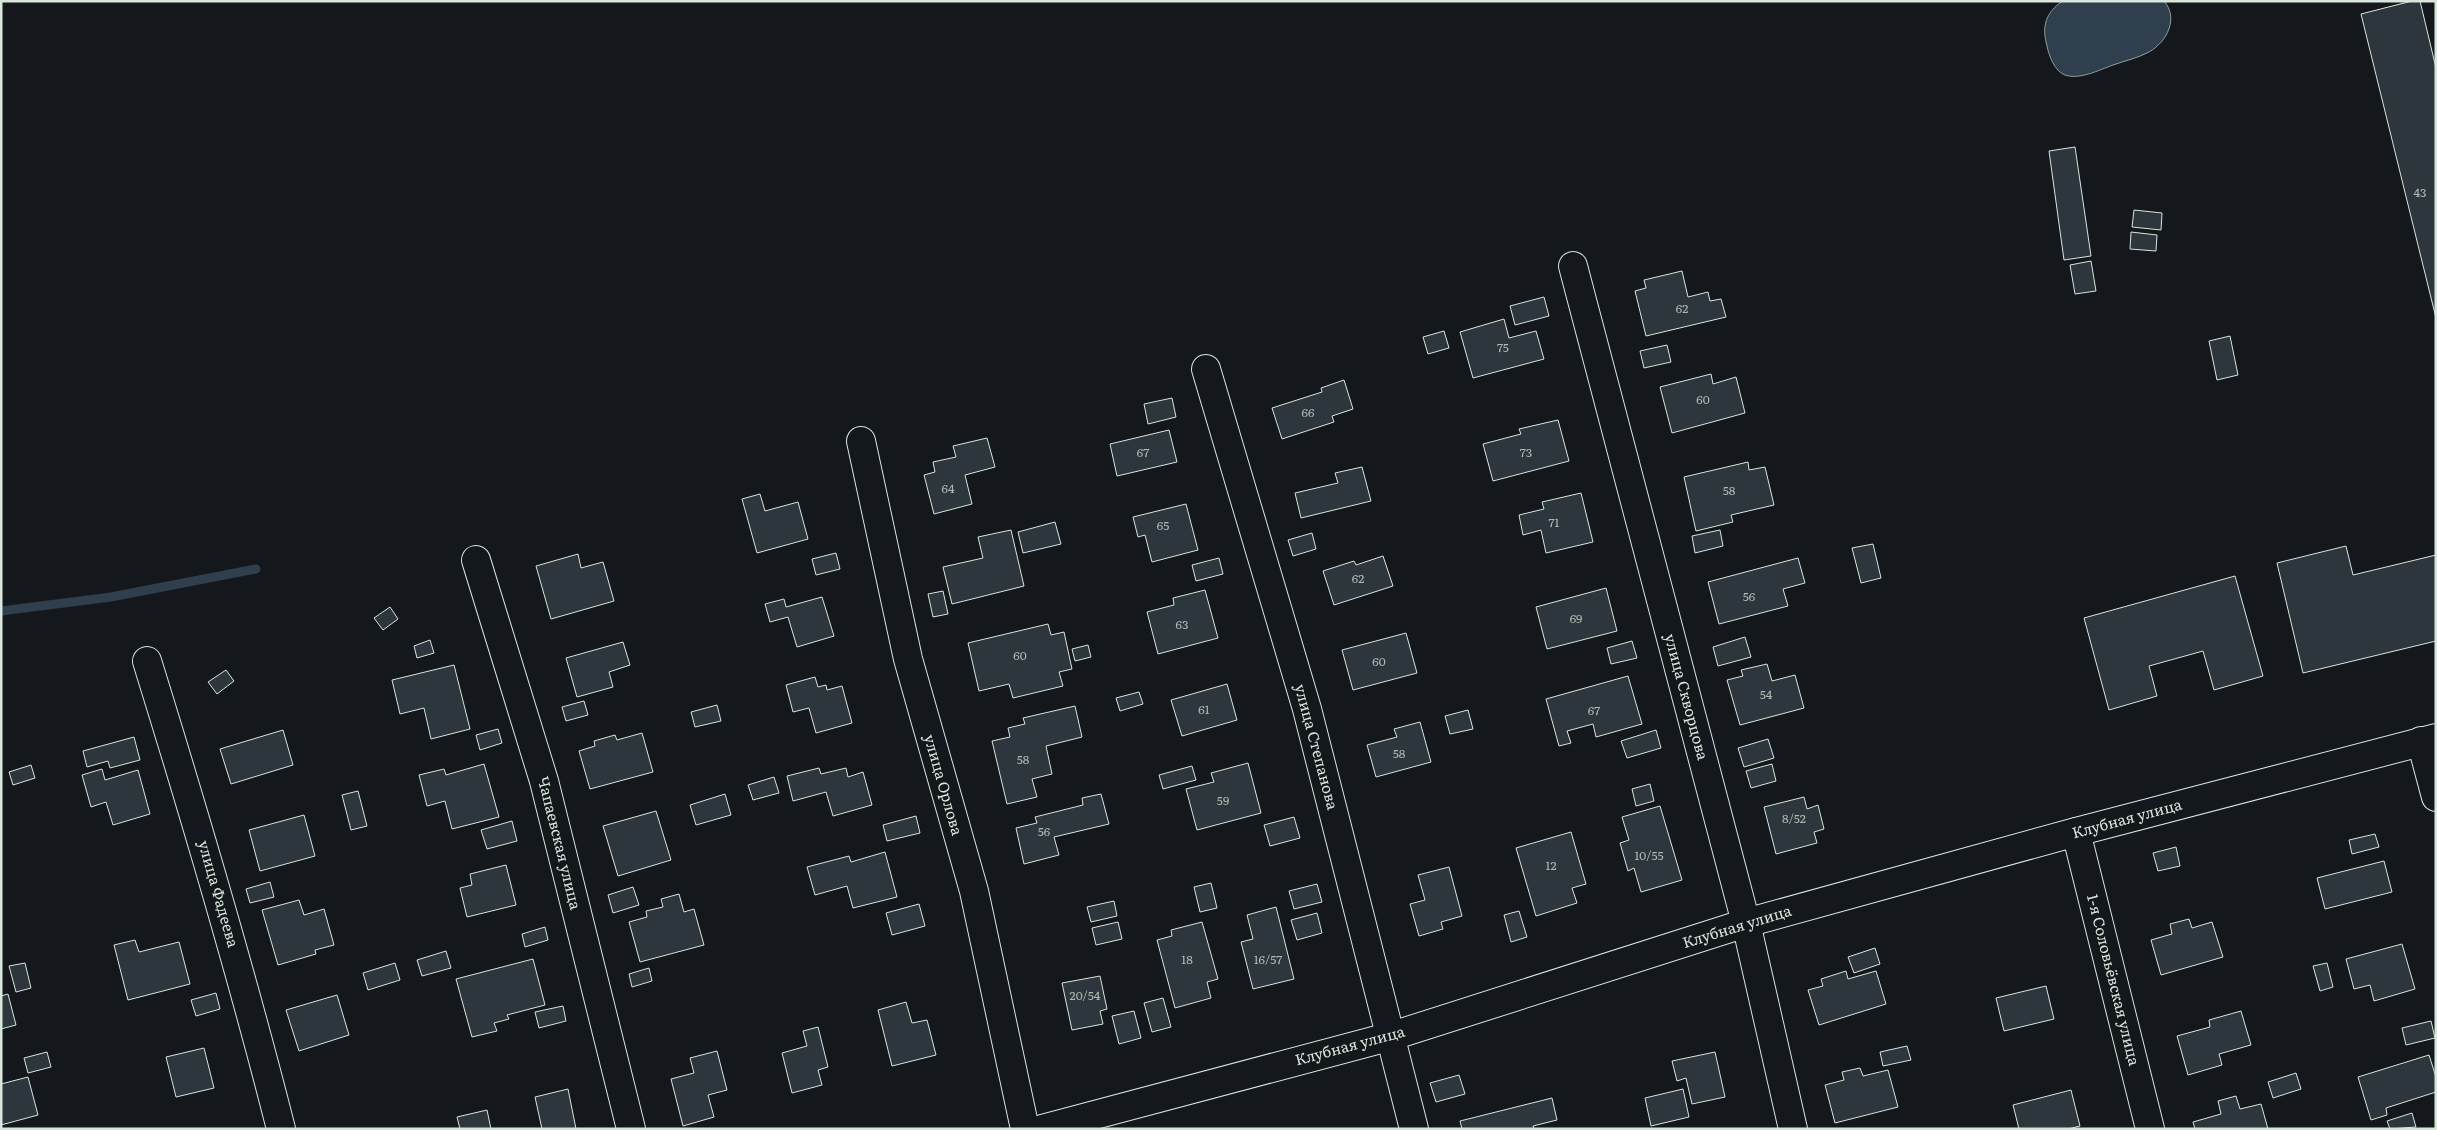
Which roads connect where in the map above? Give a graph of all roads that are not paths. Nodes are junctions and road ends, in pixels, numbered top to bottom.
1 (1572, 266) dead end
2 (1206, 369) dead end
3 (861, 441) dead end
4 (476, 560) dead end
5 (147, 661) dead end
6 (2428, 740) edge
7 (2436, 797) edge
8 (2076, 832) junction
9 (1746, 923) junction
10 (1392, 1036) junction
11 (281, 1129) edge
12 (631, 1129) edge
13 (1025, 1129) edge
14 (1042, 1129) edge
15 (1414, 1129) edge
16 (1793, 1129) edge
17 (2150, 1129) edge

1 - 9 street, улица Скворцова
2 - 10 street, улица Степанова
3 - 13 street, улица Орлова
4 - 12 street, Чапаевская улица
5 - 11 street, улица Фадеева
6 - 7 street
6 - 8 street, Клубная улица
8 - 9 street, Клубная улица
8 - 17 street, 1-я Соловьёвская улица
9 - 10 street, Клубная улица
9 - 16 street, улица Скворцова
10 - 14 street, Клубная улица
10 - 15 street, улица Степанова

